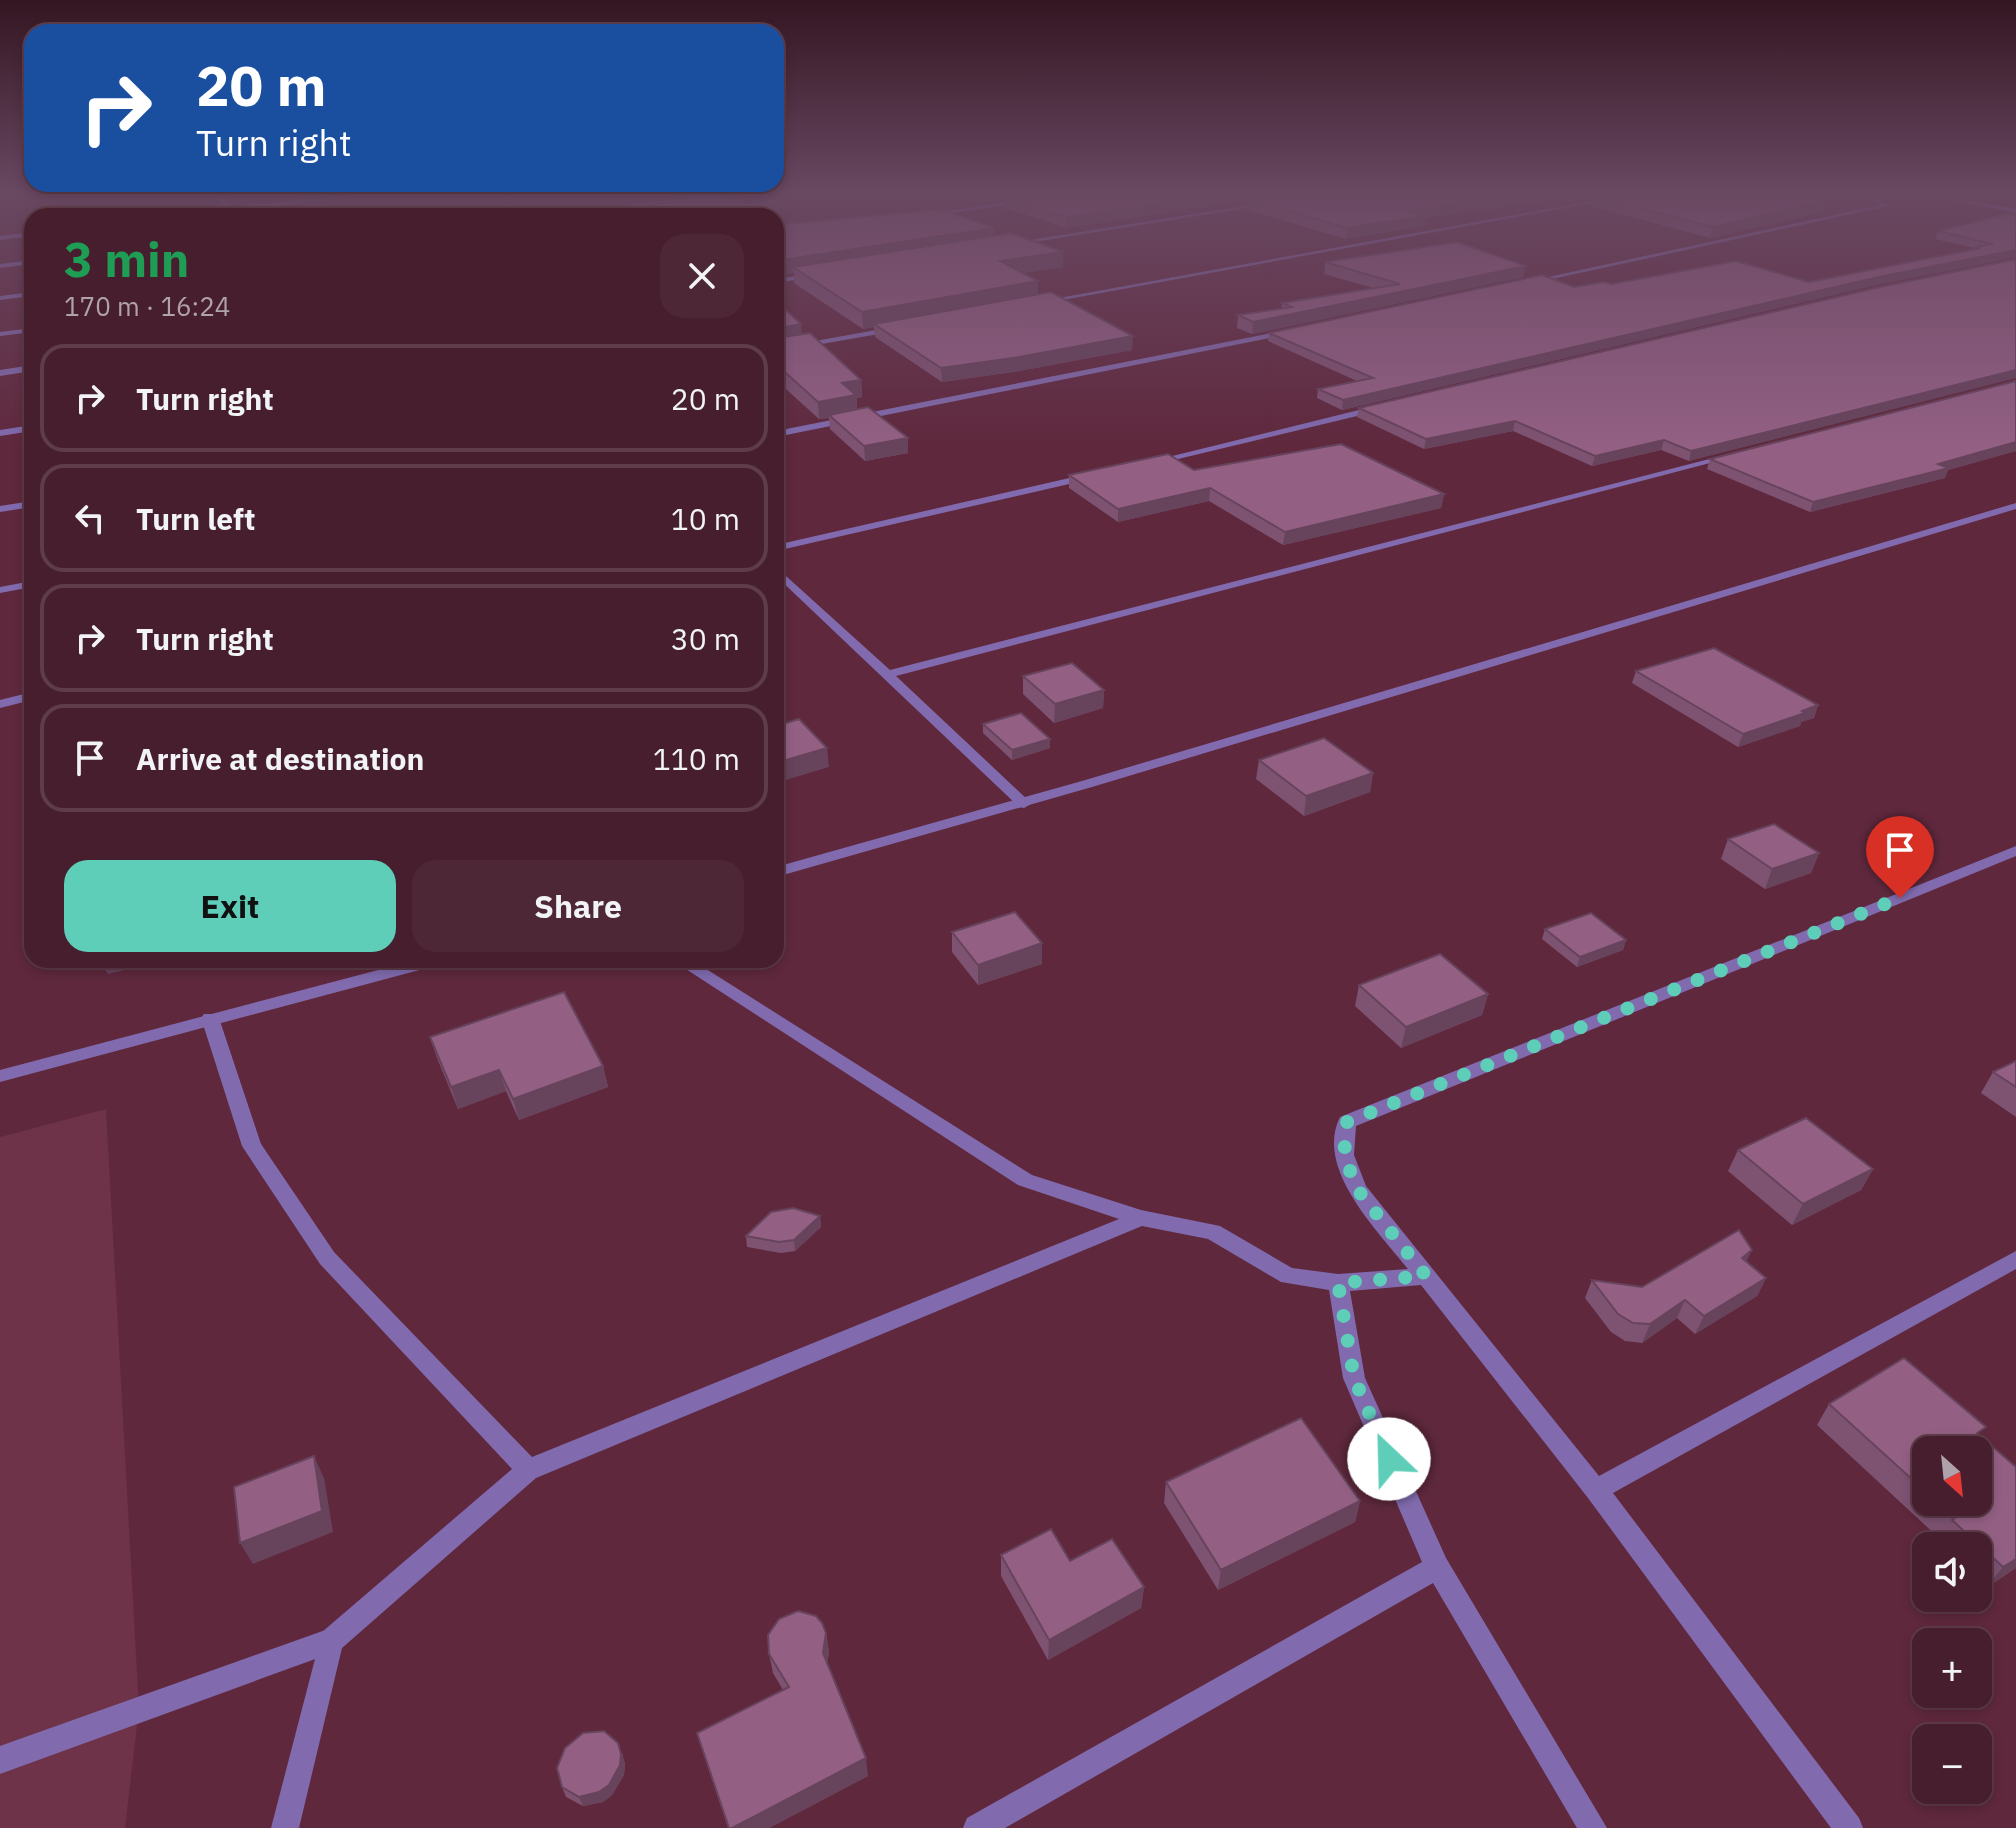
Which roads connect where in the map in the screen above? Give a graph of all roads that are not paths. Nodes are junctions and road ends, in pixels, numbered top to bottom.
1 (1179, 277) edge
2 (1552, 277) edge
3 (1525, 283) edge
4 (24, 295) edge
5 (0, 298) edge
6 (1031, 304) edge
7 (907, 327) edge
8 (24, 331) edge
9 (1293, 331) edge
10 (0, 334) edge
11 (784, 349) edge
12 (24, 369) edge
13 (0, 373) edge
14 (1396, 404) edge
15 (24, 429) edge
16 (784, 432) edge
17 (0, 433) edge
18 (1738, 455) edge
19 (1148, 463) edge
20 (1101, 473) edge
21 (24, 505) edge
22 (2016, 506) edge
23 (0, 509) edge
24 (784, 546) edge
25 (784, 577) edge
26 (24, 586) edge
27 (0, 590) edge
28 (890, 674) junction
29 (24, 698) edge
30 (0, 704) edge
31 (1024, 804) junction
32 (2016, 851) edge
33 (784, 870) edge
34 (405, 968) edge
35 (693, 968) edge
36 (210, 1018) junction
37 (0, 1076) edge
38 (1141, 1218) junction
39 (2016, 1259) edge
40 (1426, 1276) junction
41 (1338, 1283) junction
42 (528, 1470) junction
43 (1596, 1490) junction
44 (1437, 1567) junction
45 (331, 1641) junction
46 (0, 1760) edge
47 (285, 1828) edge
48 (977, 1828) edge
49 (1593, 1828) edge
50 (1849, 1828) edge

1 - 6 street
2 - 3 street
4 - 5 street
7 - 11 street
8 - 10 street
9 - 16 street
12 - 13 street
14 - 19 street
15 - 17 street
18 - 28 street
20 - 24 street
21 - 23 street
22 - 31 street
25 - 28 street
26 - 27 street
28 - 31 street
29 - 30 street
31 - 33 street
32 - 40 street
34 - 36 street
35 - 38 street
36 - 37 street
36 - 42 street
38 - 41 street
38 - 42 street
39 - 43 street
40 - 41 street
40 - 43 street
41 - 44 street
42 - 45 street
43 - 50 street
44 - 48 street
44 - 49 street
45 - 46 street
45 - 47 street

